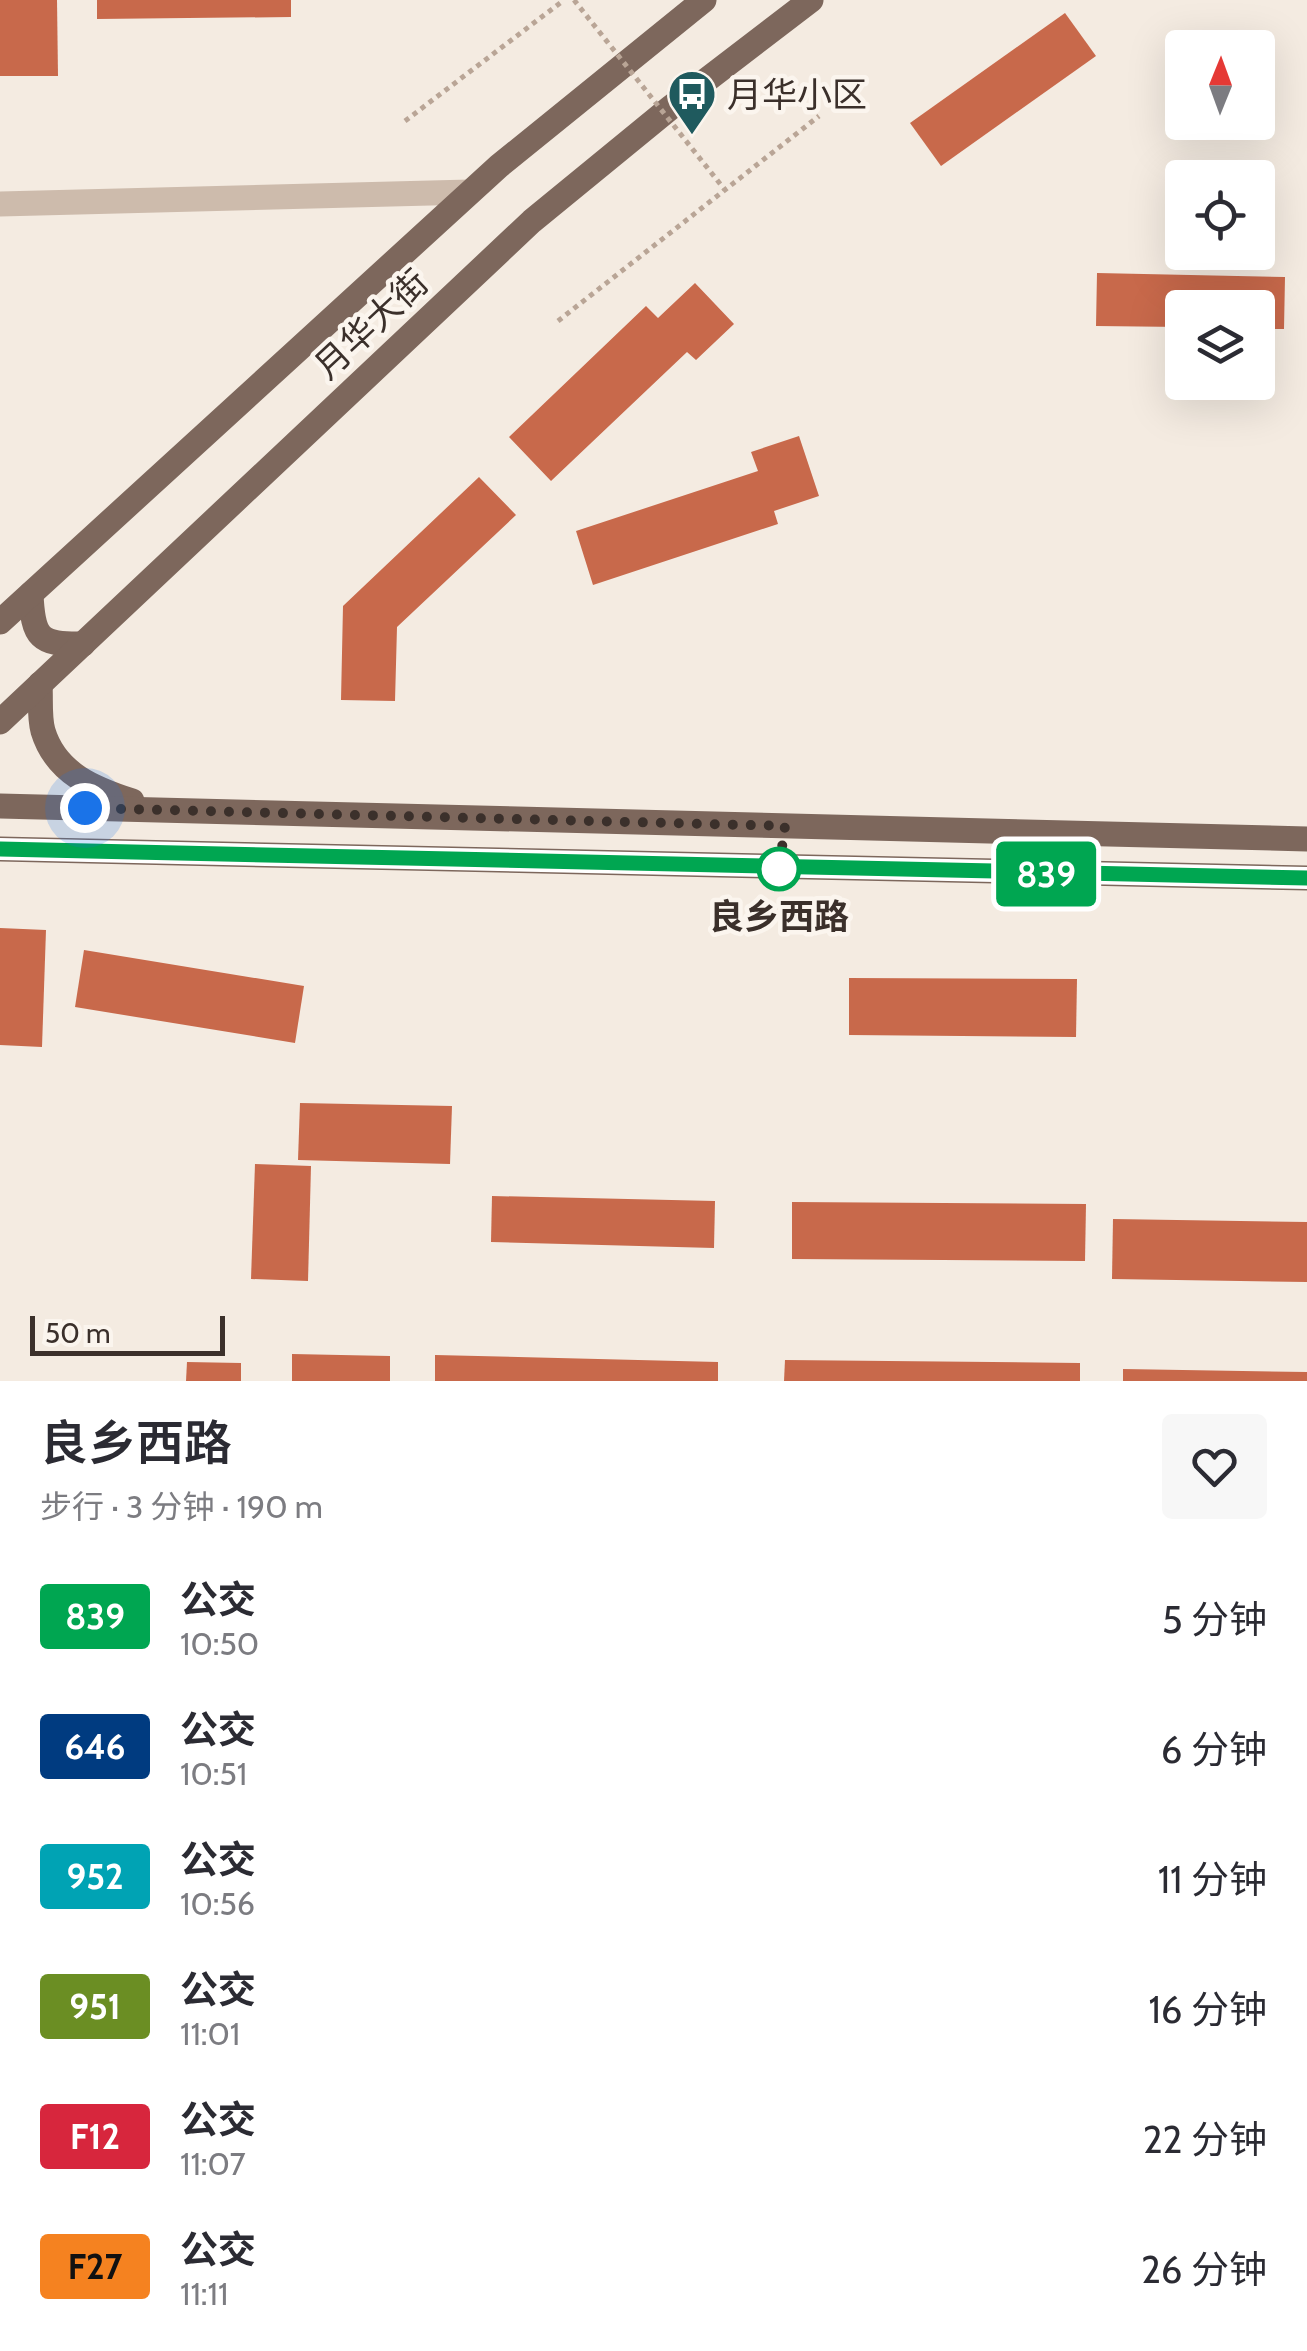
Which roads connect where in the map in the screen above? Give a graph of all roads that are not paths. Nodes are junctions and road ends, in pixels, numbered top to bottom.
1 (704, 0) edge
2 (811, 0) edge
3 (470, 192) junction
4 (0, 204) edge
5 (31, 594) junction
6 (0, 622) edge
7 (83, 644) junction
8 (40, 684) junction
9 (0, 722) edge
10 (0, 806) edge
11 (160, 810) junction
12 (1307, 839) edge
13 (0, 849) edge
14 (1307, 878) edge

1 - 3 main road, 月华大街
2 - 7 main road, 月华大街
3 - 4 street
3 - 5 main road, 月华大街
5 - 6 main road, 月华大街
5 - 7 main road
7 - 8 main road, 月华大街
8 - 9 main road, 月华大街
8 - 11 main road
10 - 11 main road
11 - 12 main road
13 - 14 main road

